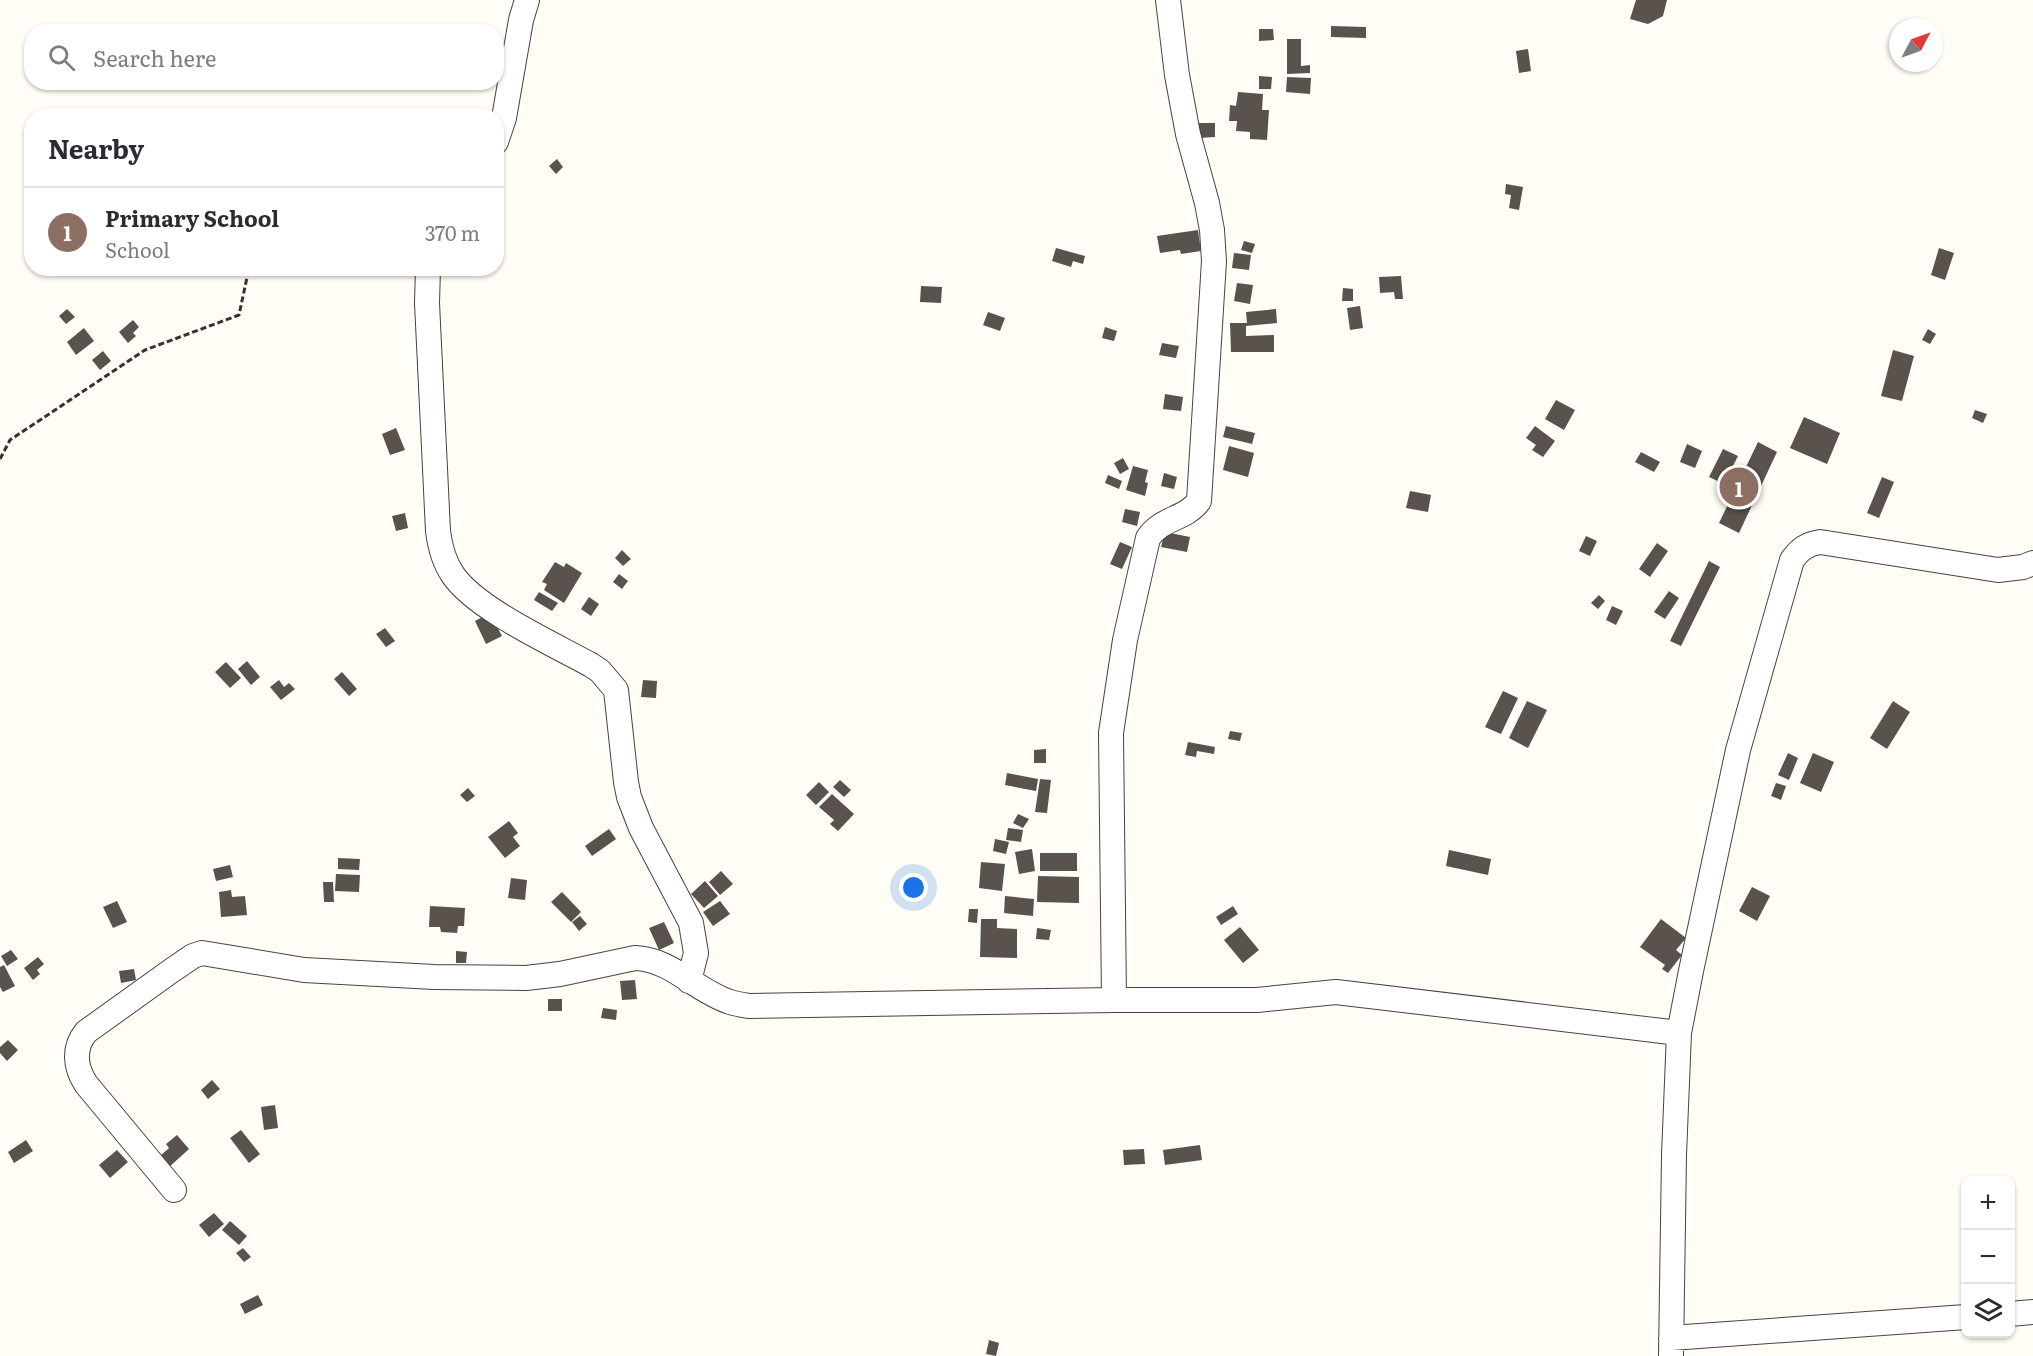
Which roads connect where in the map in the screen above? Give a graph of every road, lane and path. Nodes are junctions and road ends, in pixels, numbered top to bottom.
1 (527, 0) edge
2 (1168, 0) edge
3 (504, 118) edge
4 (247, 276) edge
5 (428, 276) edge
6 (0, 459) edge
7 (2033, 563) edge
8 (689, 981) junction
9 (1114, 1000) junction
10 (1680, 1033) junction
11 (174, 1190) dead end
12 (2033, 1312) edge
13 (2015, 1314) edge
14 (1961, 1317) edge
15 (1671, 1347) edge

1 - 3 street
2 - 9 street
4 - 6 path
5 - 8 street
7 - 10 street
8 - 9 street
8 - 11 street
9 - 10 street
10 - 15 street
12 - 13 street
14 - 15 street

